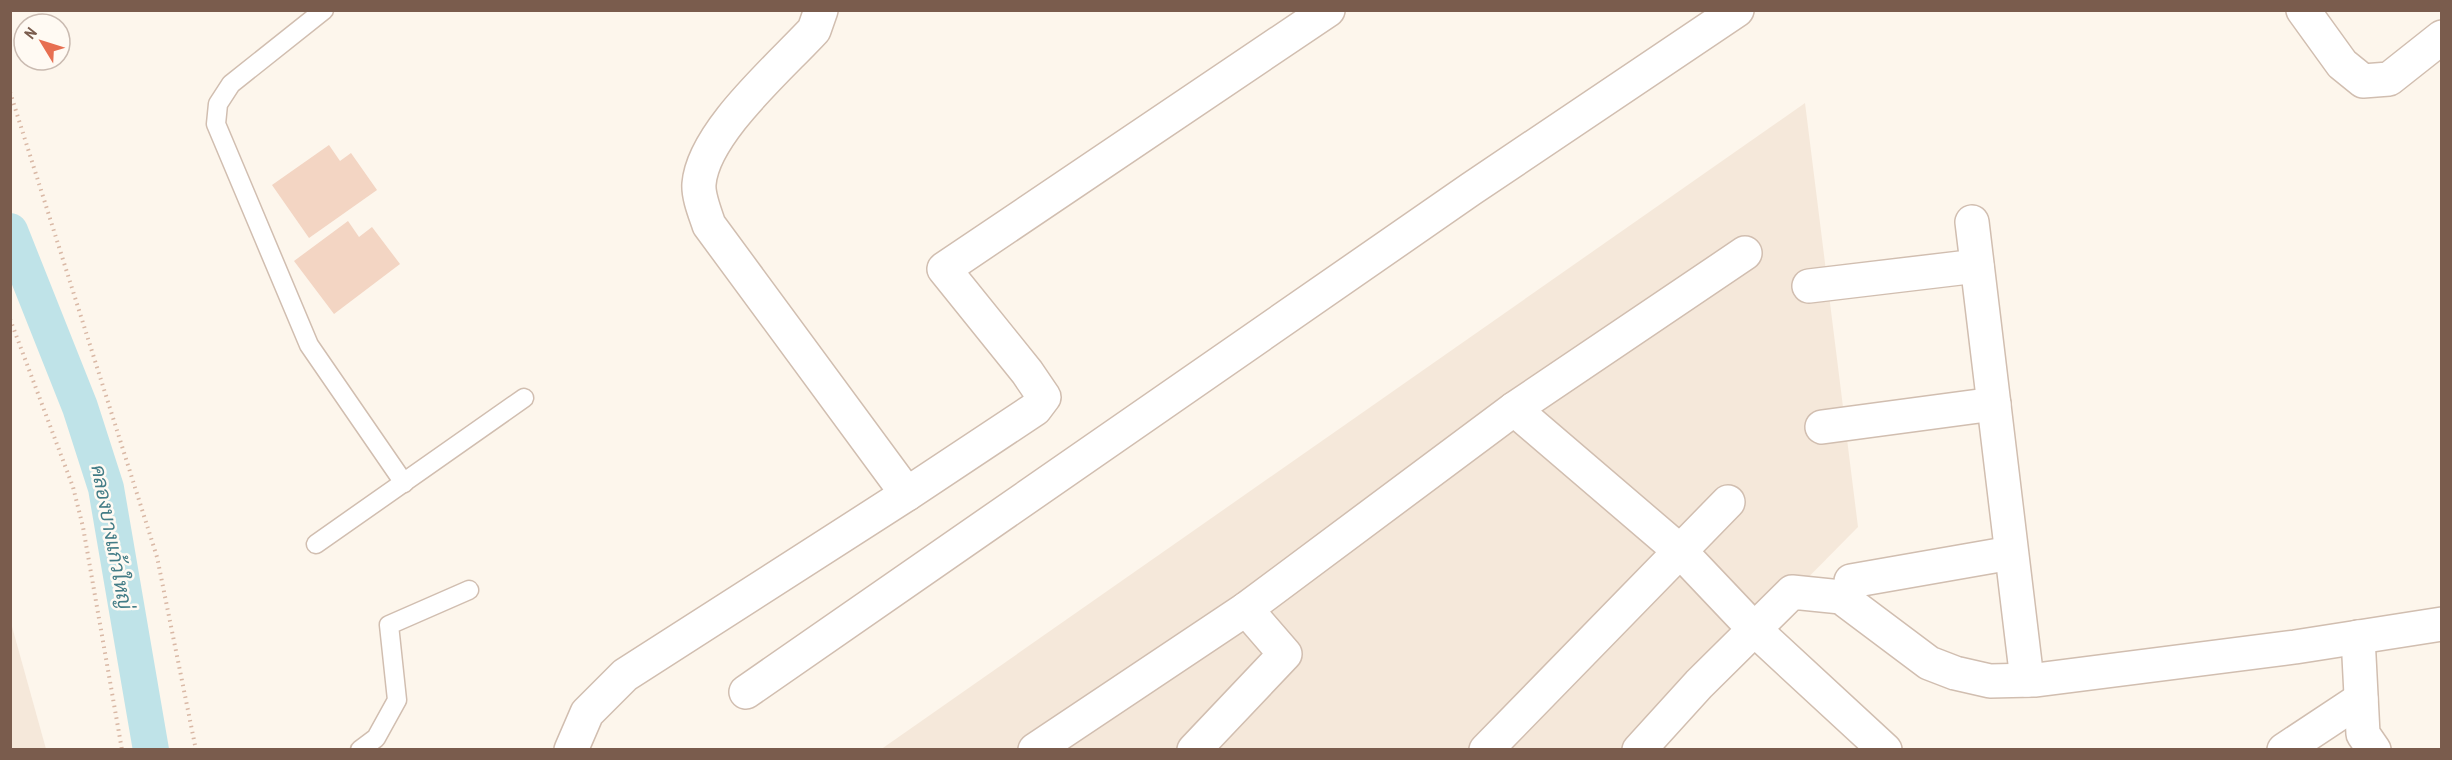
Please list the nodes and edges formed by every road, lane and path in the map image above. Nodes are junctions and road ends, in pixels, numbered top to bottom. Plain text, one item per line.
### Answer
1 (324, 10) edge
2 (821, 10) edge
3 (1328, 10) edge
4 (1737, 10) edge
5 (2303, 10) edge
6 (2442, 37) edge
7 (10, 92) edge
8 (1972, 222) dead end
9 (1745, 253) dead end
10 (1977, 266) junction
11 (1809, 286) dead end
12 (10, 319) edge
13 (524, 398) dead end
14 (1994, 404) junction
15 (1514, 409) junction
16 (1822, 427) dead end
17 (404, 483) junction
18 (907, 494) junction
19 (1728, 502) dead end
20 (316, 544) dead end
21 (1681, 552) junction
22 (2011, 553) junction
23 (1851, 581) dead end
24 (469, 590) dead end
25 (1246, 609) junction
26 (2442, 624) edge
27 (1754, 629) junction
28 (2358, 637) junction
29 (2027, 680) junction
30 (746, 692) dead end
31 (2361, 699) junction
32 (122, 750) edge
33 (196, 750) edge
34 (360, 750) edge
35 (571, 750) edge
36 (1035, 750) edge
37 (1194, 750) edge
38 (1486, 750) edge
39 (1639, 750) edge
40 (1886, 750) edge
41 (2284, 750) edge
42 (2374, 750) edge

1 - 17 lane
2 - 18 street
3 - 18 street
4 - 30 street
5 - 6 street
7 - 33 path
8 - 10 street
9 - 15 street
10 - 11 street
10 - 14 street
12 - 32 path
13 - 17 lane
14 - 16 street
14 - 22 street
15 - 21 street
15 - 25 street
17 - 20 lane
18 - 35 street
19 - 21 street
21 - 27 street
21 - 38 street
22 - 23 street
22 - 29 street
24 - 34 lane
25 - 36 street
25 - 37 street
26 - 28 street
27 - 29 street
27 - 39 street
27 - 40 street
28 - 29 street
28 - 31 street
31 - 41 street
31 - 42 street

